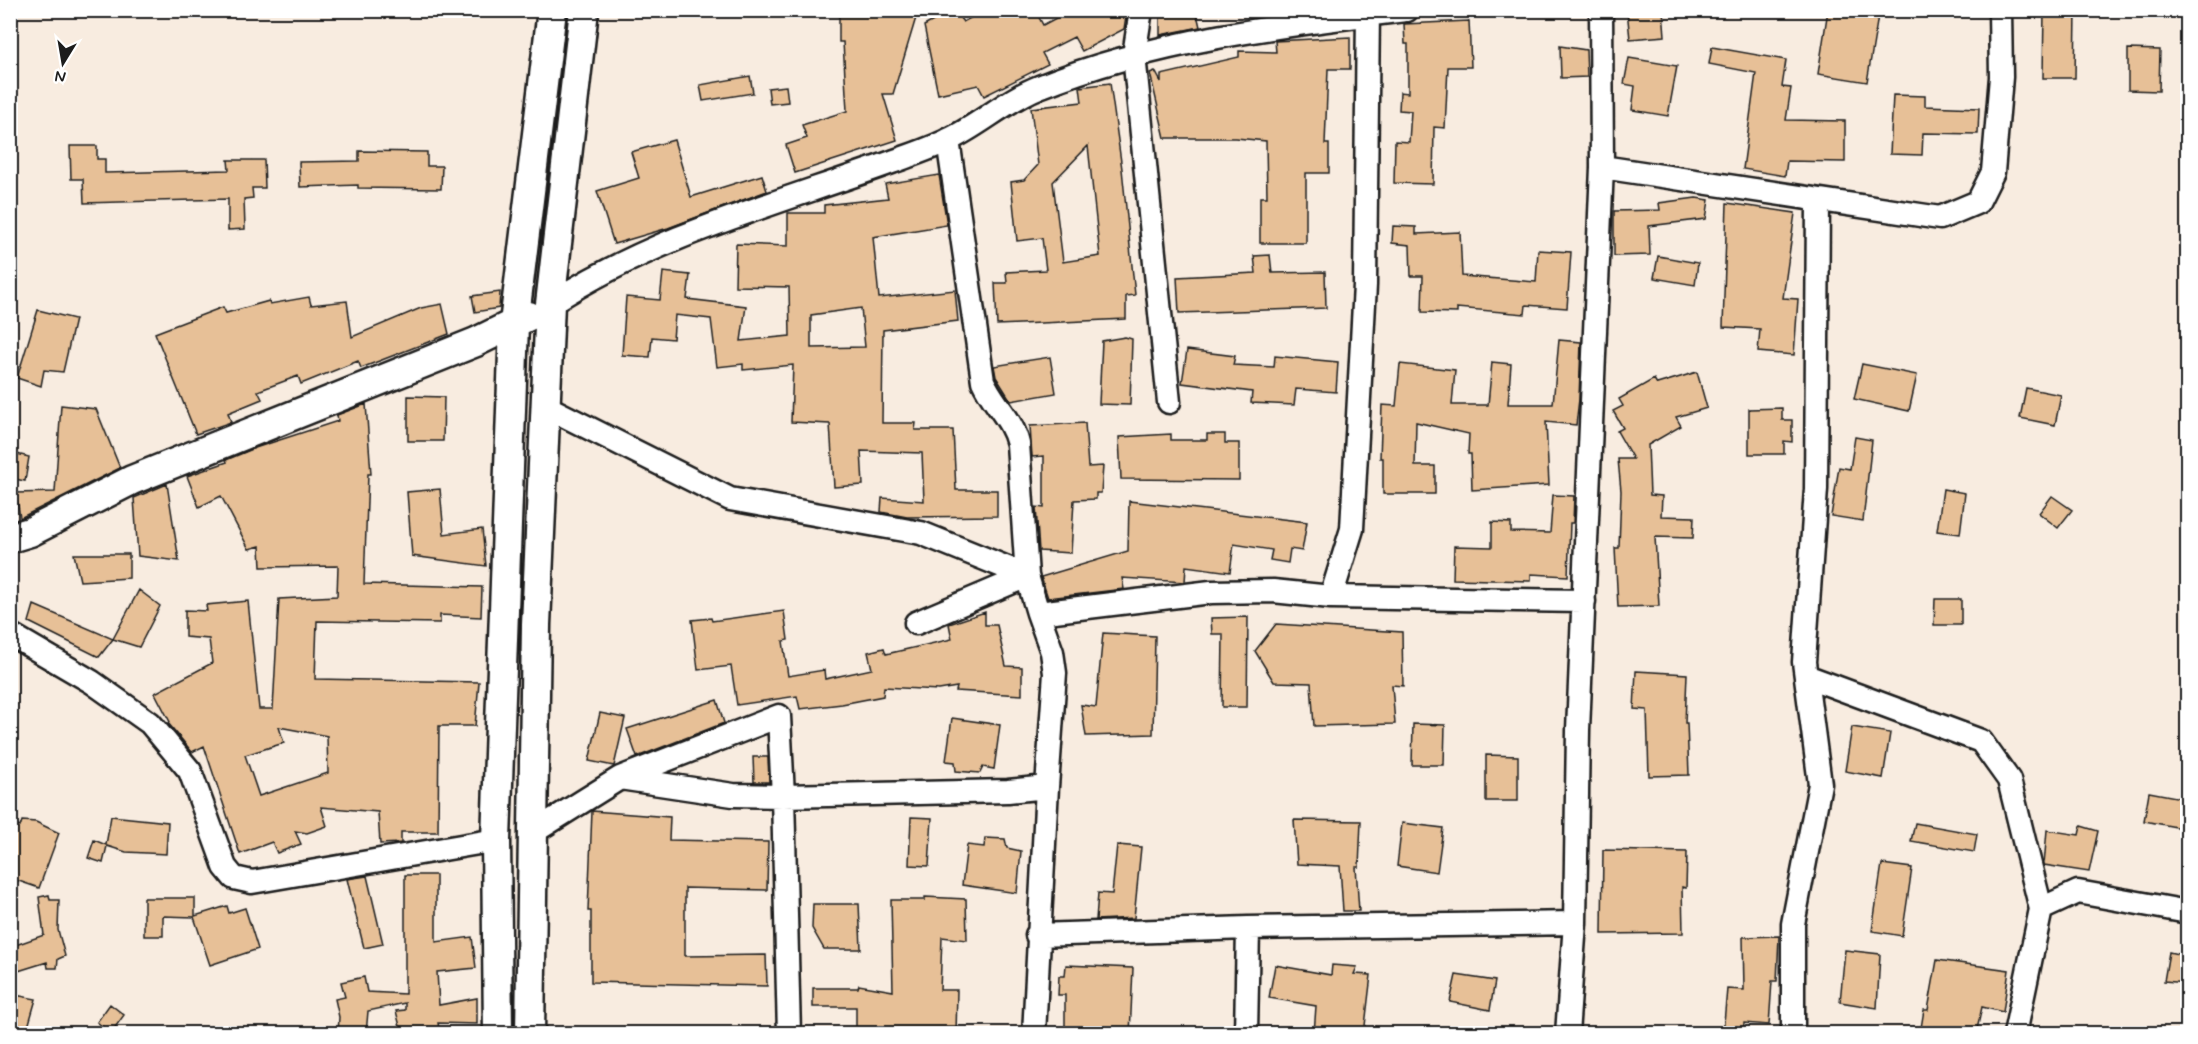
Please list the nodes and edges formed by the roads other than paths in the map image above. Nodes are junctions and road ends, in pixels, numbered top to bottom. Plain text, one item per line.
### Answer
1 (552, 10) edge
2 (585, 10) edge
3 (1141, 10) edge
4 (1407, 10) edge
5 (1601, 10) edge
6 (2000, 10) edge
7 (1368, 13) edge
8 (1134, 55) junction
9 (948, 140) junction
10 (1602, 167) junction
11 (1818, 201) junction
12 (550, 304) junction
13 (514, 324) junction
14 (1169, 402) dead end
15 (545, 406) junction
16 (10, 538) edge
17 (1027, 576) junction
18 (1331, 597) junction
19 (1584, 600) junction
20 (1038, 613) junction
21 (916, 623) dead end
22 (10, 634) edge
23 (1806, 676) junction
24 (620, 778) junction
25 (1047, 787) junction
26 (783, 796) junction
27 (532, 833) junction
28 (496, 840) junction
29 (2041, 909) junction
30 (2187, 912) edge
31 (1575, 923) junction
32 (1248, 928) junction
33 (1037, 935) junction
34 (498, 1034) edge
35 (530, 1034) edge
36 (789, 1034) edge
37 (1034, 1034) edge
38 (1246, 1034) edge
39 (1566, 1034) edge
40 (1793, 1034) edge
41 (2015, 1034) edge

1 - 13 street
2 - 12 street
3 - 8 street
4 - 7 street
5 - 10 street
6 - 11 street
7 - 8 street
7 - 18 street
8 - 9 street
8 - 14 street
9 - 12 street
9 - 17 street
10 - 11 street
10 - 19 street
11 - 23 street
12 - 13 street
12 - 15 street
13 - 16 street
13 - 28 street
15 - 17 street
15 - 27 street
17 - 20 street
17 - 21 street
18 - 19 street
18 - 20 street
19 - 31 street
20 - 25 street
22 - 28 street
23 - 29 street
23 - 40 street
24 - 26 street
24 - 26 street
24 - 27 street
25 - 26 street
25 - 33 street
26 - 36 street
27 - 35 street
28 - 34 street
29 - 30 street
29 - 41 street
31 - 32 street
31 - 39 street
32 - 33 street
32 - 38 street
33 - 37 street

